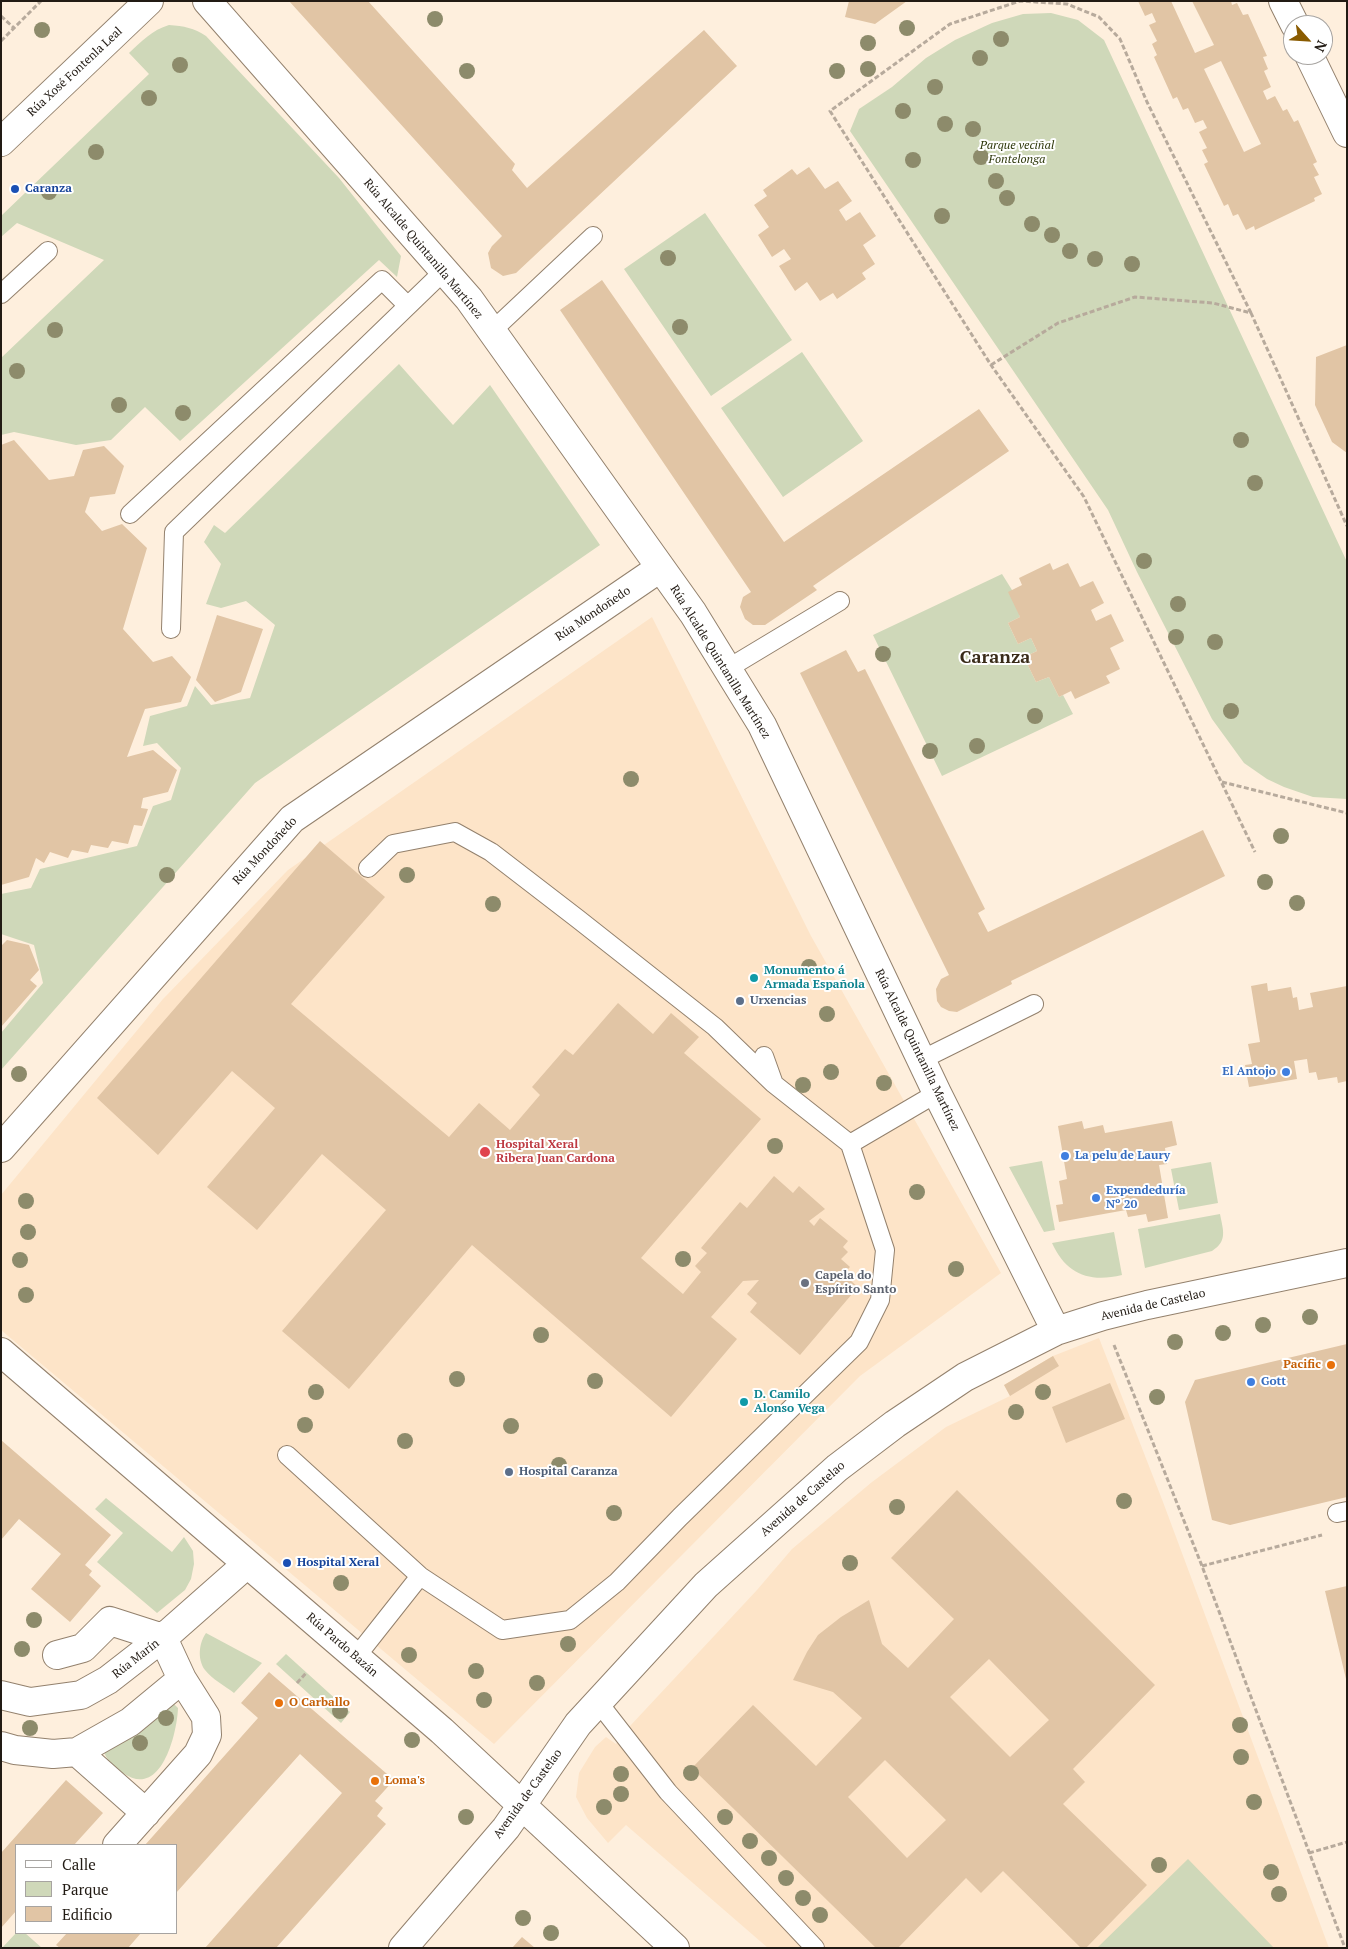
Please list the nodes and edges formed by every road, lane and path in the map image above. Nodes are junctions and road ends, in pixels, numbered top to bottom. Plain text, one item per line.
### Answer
1 (41, 1) edge
2 (149, 1) edge
3 (207, 1) edge
4 (1283, 1) edge
5 (1289, 15) edge
6 (1, 16) edge
7 (14, 28) junction
8 (1, 41) edge
9 (1314, 65) edge
10 (1347, 133) edge
11 (1, 142) edge
12 (593, 236) dead end
13 (48, 251) dead end
14 (444, 271) junction
15 (1, 294) edge
16 (408, 306) junction
17 (1251, 313) junction
18 (492, 331) junction
19 (991, 365) junction
20 (130, 514) dead end
21 (1347, 526) edge
22 (660, 568) junction
23 (840, 601) dead end
24 (171, 629) dead end
25 (727, 669) junction
26 (1221, 782) junction
27 (1347, 813) edge
28 (1255, 852) dead end
29 (368, 868) dead end
30 (1034, 1004) dead end
31 (764, 1056) dead end
32 (921, 1060) junction
33 (774, 1084) junction
34 (937, 1093) junction
35 (850, 1144) junction
36 (1, 1148) edge
37 (1347, 1263) edge
38 (1103, 1316) junction
39 (1056, 1331) junction
40 (1, 1352) edge
41 (287, 1454) dead end
42 (1329, 1533) dead end
43 (247, 1564) junction
44 (1202, 1566) junction
45 (420, 1576) junction
46 (163, 1638) junction
47 (57, 1655) dead end
48 (356, 1657) junction
49 (306, 1672) dead end
50 (182, 1679) junction
51 (297, 1683) dead end
52 (1, 1695) edge
53 (598, 1702) junction
54 (1, 1746) edge
55 (77, 1752) junction
56 (523, 1805) junction
57 (146, 1813) junction
58 (1347, 1842) edge
59 (119, 1844) edge
60 (1309, 1853) junction
61 (403, 1948) edge
62 (675, 1948) edge
63 (815, 1948) edge
64 (1345, 1948) edge

1 - 7 path
2 - 11 street, Rúa Xosé Fontenla Leal
3 - 14 street, Rúa Alcalde Quintanilla Martínez
4 - 5 street
6 - 7 path
7 - 8 path
9 - 10 street
12 - 18 lane
13 - 15 lane
14 - 16 lane
14 - 18 street, Rúa Alcalde Quintanilla Martínez
16 - 20 lane
16 - 24 lane
17 - 19 path
17 - 19 path
17 - 21 path
18 - 22 street, Rúa Alcalde Quintanilla Martínez
19 - 26 path
22 - 25 street, Rúa Alcalde Quintanilla Martínez
22 - 36 street, Rúa Mondoñedo
23 - 25 lane
25 - 32 street, Rúa Alcalde Quintanilla Martínez
26 - 27 path
26 - 28 path
29 - 33 lane
30 - 32 lane
31 - 33 lane
32 - 34 street, Rúa Alcalde Quintanilla Martínez
33 - 35 lane
34 - 35 lane
34 - 39 street, Rúa Alcalde Quintanilla Martínez
35 - 45 lane
37 - 38 street, Avenida de Castelao
38 - 39 street, Avenida de Castelao
38 - 44 path
39 - 53 street, Avenida de Castelao
40 - 43 street, Rúa Pardo Bazán
41 - 45 lane
42 - 44 path
43 - 46 street, Rúa Marín
43 - 48 street, Rúa Pardo Bazán
44 - 60 path
45 - 48 lane
46 - 47 street
46 - 50 street
46 - 52 street, Rúa Marín
48 - 56 street, Rúa Pardo Bazán
49 - 51 path
50 - 55 street
50 - 57 street
53 - 56 street, Avenida de Castelao
53 - 63 lane
54 - 55 street
55 - 57 street
56 - 61 street, Avenida de Castelao
56 - 62 street, Rúa Pardo Bazán
57 - 59 street
58 - 60 path
60 - 64 path

